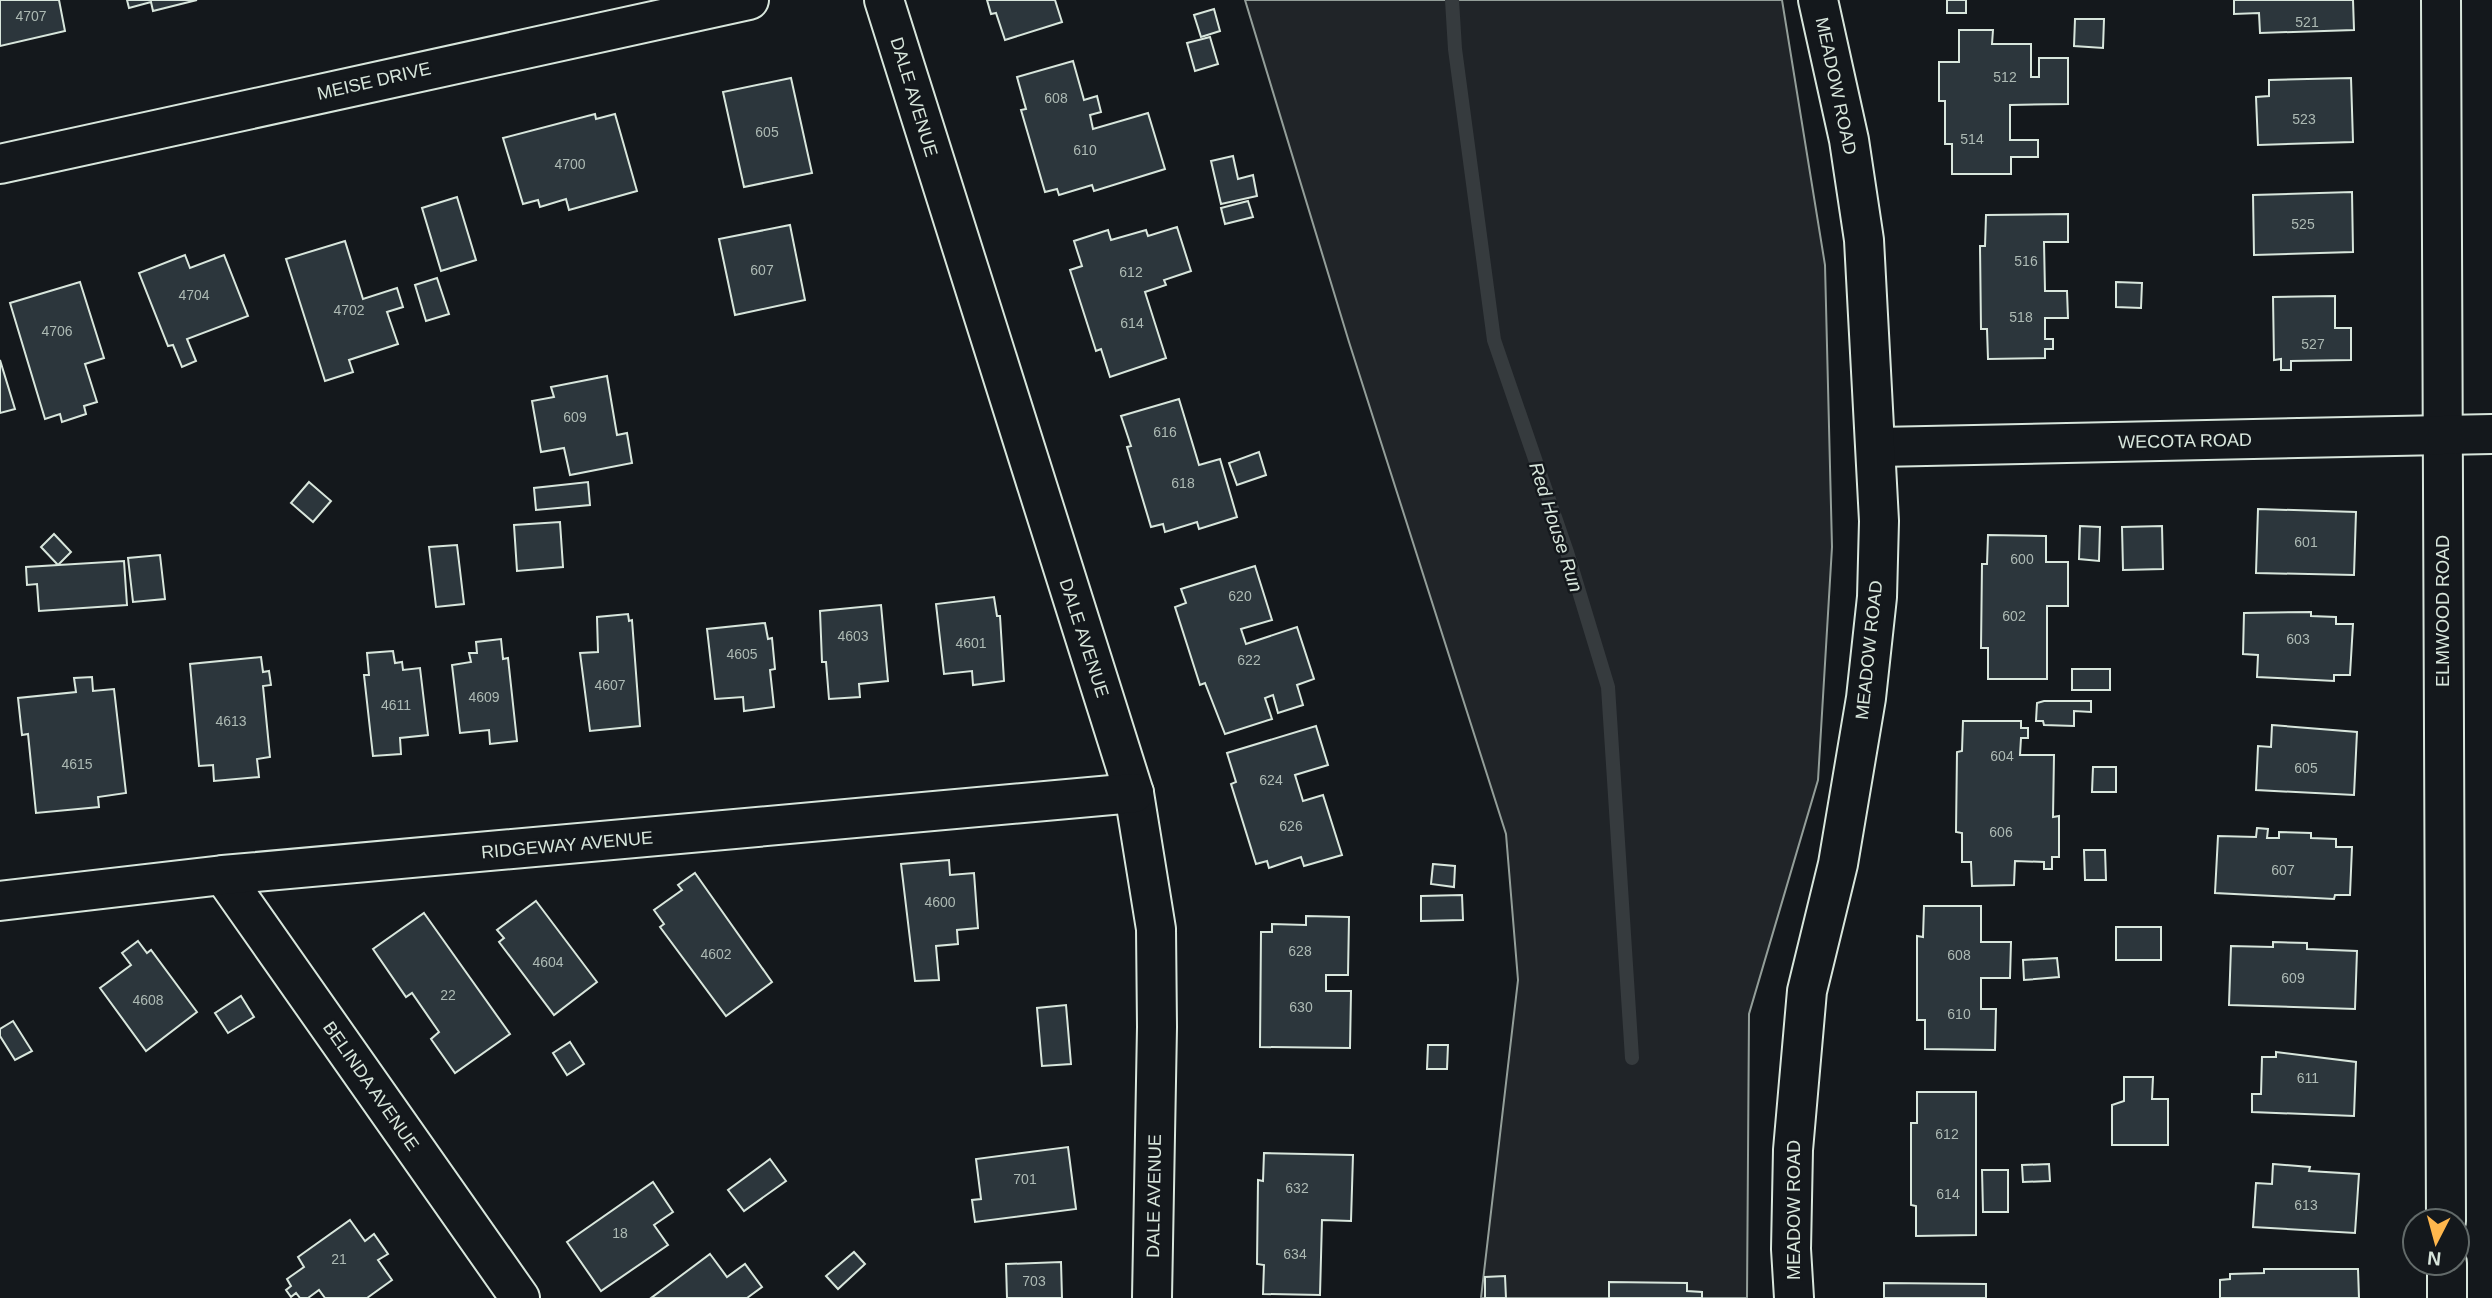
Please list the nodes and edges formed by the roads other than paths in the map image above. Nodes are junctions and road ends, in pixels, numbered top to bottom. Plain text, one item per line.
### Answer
1 (749, 0) edge
2 (884, 0) edge
3 (1818, 0) edge
4 (2441, 0) edge
5 (0, 164) edge
6 (2492, 434) edge
7 (2442, 436) junction
8 (1878, 447) junction
9 (1134, 793) junction
10 (223, 875) junction
11 (0, 901) edge
12 (2446, 1207) edge
13 (2447, 1277) edge
14 (520, 1298) edge
15 (1152, 1298) edge
16 (1794, 1298) edge
17 (2447, 1298) edge

1 - 5 street, MEISE DRIVE
2 - 9 street, DALE AVENUE
3 - 8 street, MEADOW ROAD
4 - 7 street, ELMWOOD ROAD
6 - 7 street, WECOTA ROAD
7 - 8 street, WECOTA ROAD
7 - 12 street, ELMWOOD ROAD
8 - 16 street, MEADOW ROAD
9 - 10 street, RIDGEWAY AVENUE
9 - 15 street, DALE AVENUE
10 - 11 street, RIDGEWAY AVENUE
10 - 14 street, BELINDA AVENUE
13 - 17 street

